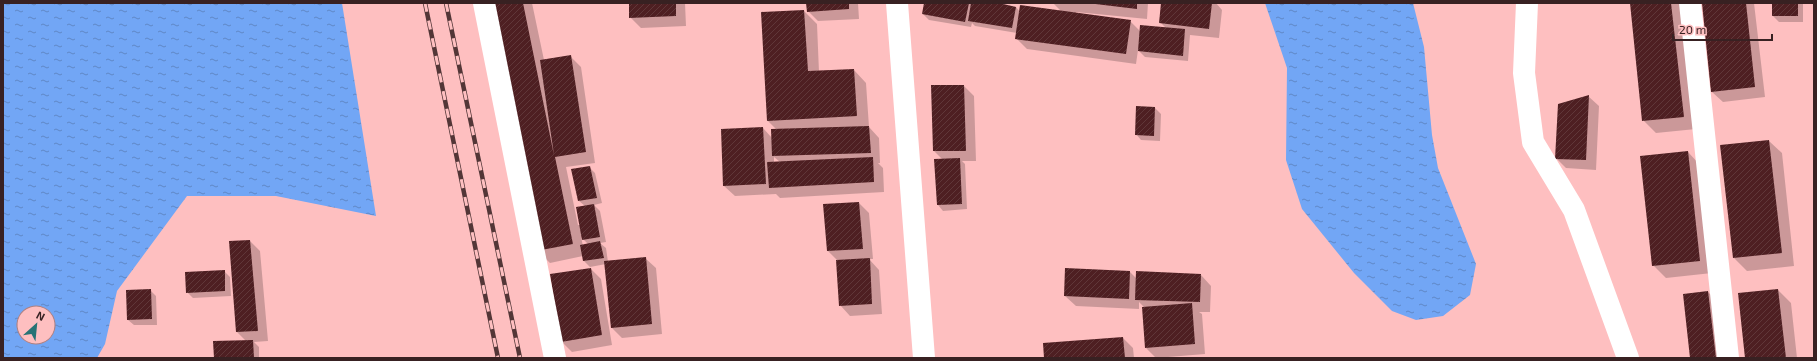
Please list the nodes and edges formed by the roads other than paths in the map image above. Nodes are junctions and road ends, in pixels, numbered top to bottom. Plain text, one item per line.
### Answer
1 (484, 3) edge
2 (897, 3) edge
3 (1527, 3) edge
4 (1690, 3) edge
5 (555, 358) edge
6 (924, 358) edge
7 (1628, 358) edge
8 (1728, 358) edge

1 - 5 street
2 - 6 street
3 - 7 street
4 - 8 street

